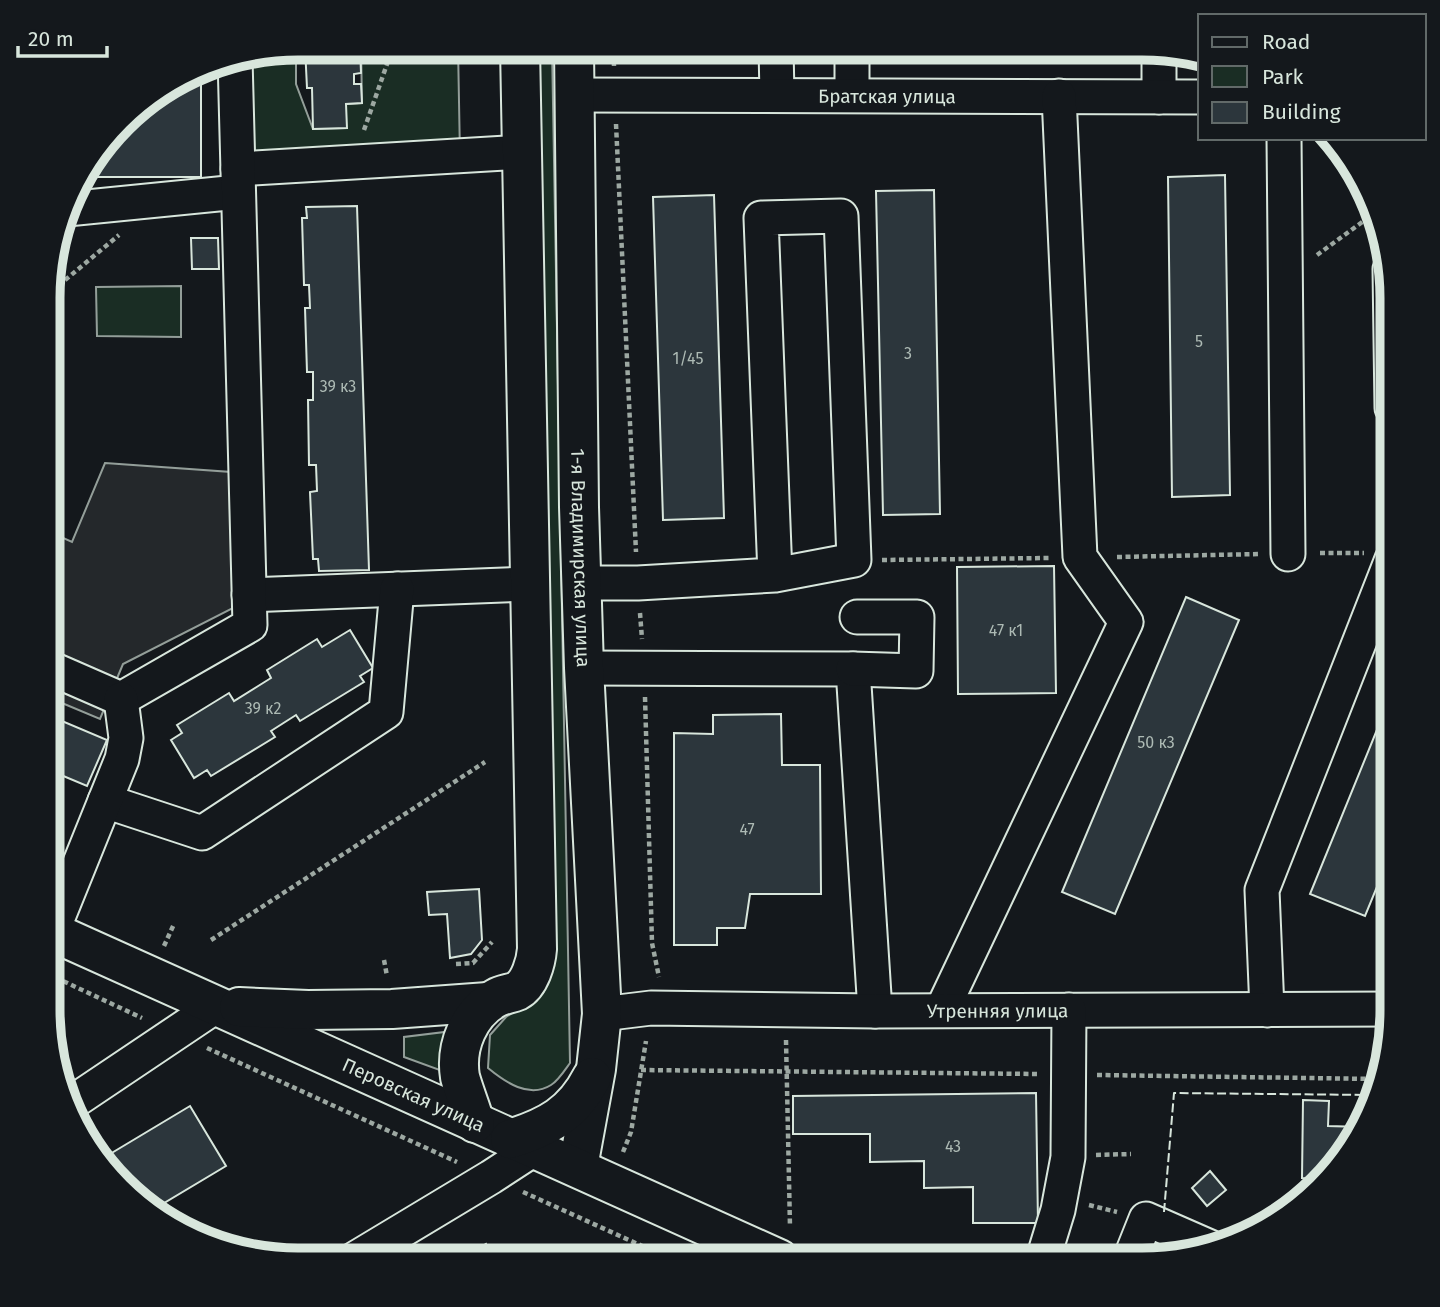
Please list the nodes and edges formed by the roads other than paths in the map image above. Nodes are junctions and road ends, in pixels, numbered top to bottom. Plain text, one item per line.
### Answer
1 (520, 60) edge
2 (574, 60) edge
3 (776, 60) edge
4 (852, 60) edge
5 (1159, 60) edge
6 (235, 68) edge
7 (777, 94) junction
8 (574, 95) junction
9 (852, 95) junction
10 (1059, 96) junction
11 (1159, 97) junction
12 (1198, 97) edge
13 (1284, 140) edge
14 (522, 152) junction
15 (238, 181) junction
16 (77, 207) edge
17 (1288, 554) road end
18 (1379, 556) edge
19 (775, 575) junction
20 (583, 583) junction
21 (530, 584) junction
22 (397, 589) junction
23 (249, 595) junction
24 (857, 617) dead end
25 (584, 668) junction
26 (853, 669) junction
27 (60, 672) edge
28 (121, 699) junction
29 (105, 801) junction
30 (60, 907) edge
31 (60, 936) edge
32 (488, 1002) junction
33 (216, 1006) junction
34 (1380, 1009) edge
35 (942, 1010) junction
36 (1069, 1010) junction
37 (1267, 1010) junction
38 (875, 1011) junction
39 (602, 1014) junction
40 (596, 1069) junction
41 (77, 1099) edge
42 (475, 1123) junction
43 (522, 1144) junction
44 (594, 1174) junction
45 (1196, 1241) edge
46 (783, 1247) edge
47 (1046, 1247) edge
48 (1135, 1247) edge
49 (373, 1248) edge

1 - 14 main road
2 - 8 main road, 1-я Владимирская улица
3 - 7 street
4 - 9 street
5 - 11 street
6 - 15 street
7 - 8 street, Братская улица
7 - 9 street, Братская улица
8 - 20 main road, 1-я Владимирская улица
9 - 10 street, Братская улица
10 - 11 street, Братская улица
10 - 35 street
11 - 12 street, Братская улица
13 - 17 street
14 - 15 street
14 - 21 main road
15 - 16 street
15 - 23 street
18 - 37 street
19 - 19 street
19 - 20 street
20 - 25 main road, 1-я Владимирская улица
21 - 22 street
21 - 32 main road
22 - 23 street
22 - 29 street
23 - 28 street
24 - 26 street
25 - 26 street
25 - 39 main road, 1-я Владимирская улица
26 - 38 street
27 - 28 street
28 - 29 street
29 - 30 street
31 - 33 main road, Перовская улица
32 - 33 main road
32 - 42 main road
33 - 41 street
33 - 42 main road, Перовская улица
34 - 37 street, Утренняя улица
35 - 36 street, Утренняя улица
35 - 38 street, Утренняя улица
36 - 37 street, Утренняя улица
36 - 47 street
38 - 39 street, Утренняя улица
39 - 40 main road, 1-я Владимирская улица
40 - 43 main road, 1-я Владимирская улица
40 - 44 main road, 1-я Владимирская улица
42 - 43 main road, Перовская улица
43 - 44 main road, Перовская улица
43 - 49 street
44 - 46 main road, Перовская улица
45 - 48 street

